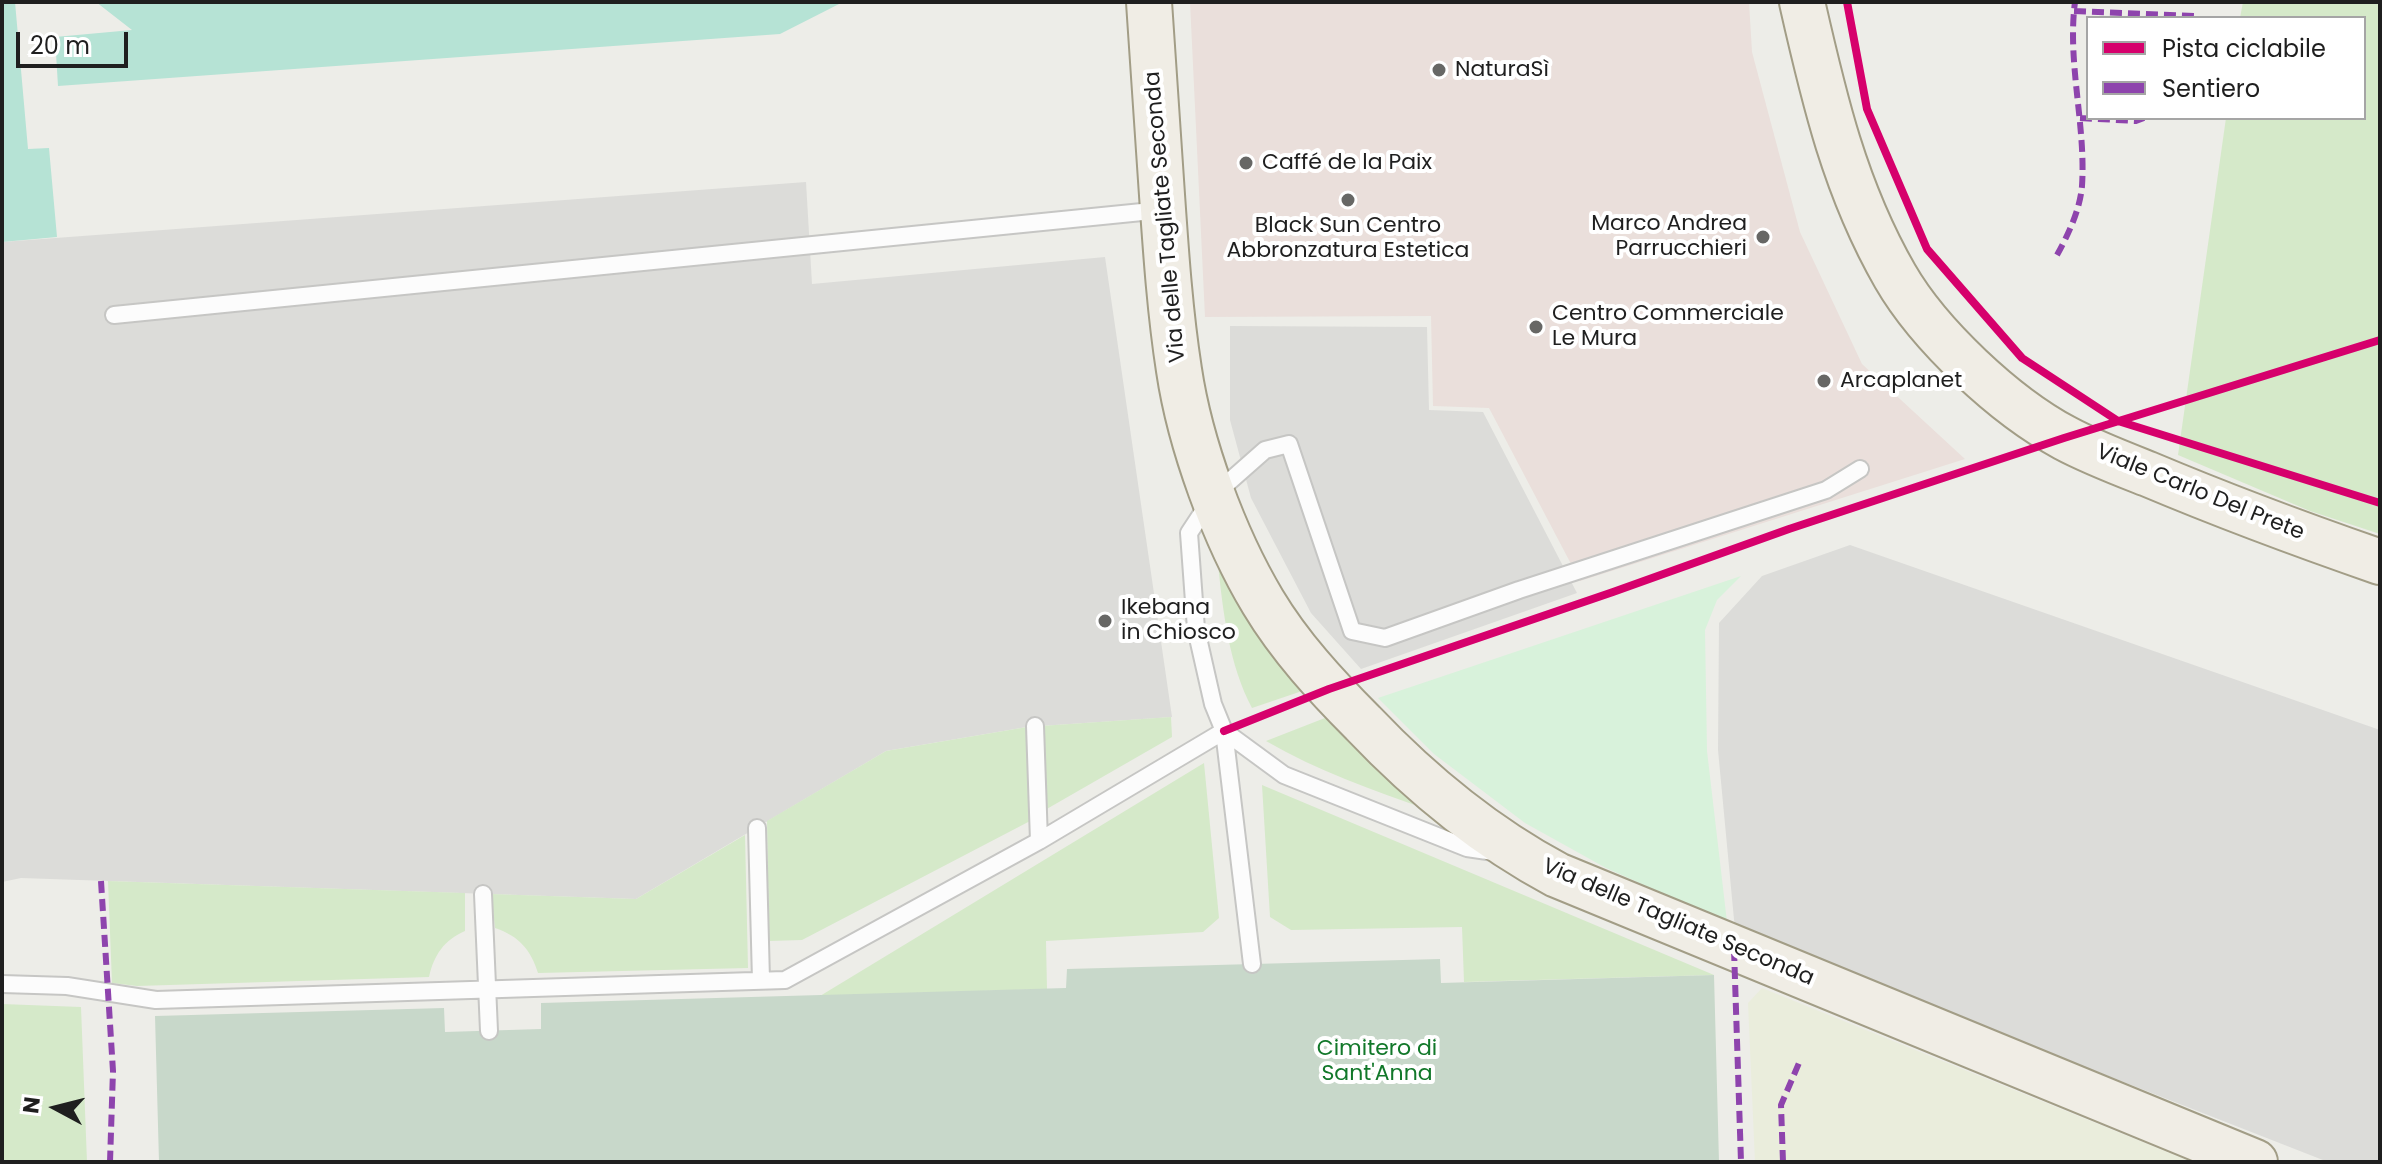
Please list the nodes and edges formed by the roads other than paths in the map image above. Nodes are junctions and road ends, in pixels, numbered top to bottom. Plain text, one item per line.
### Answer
1 (1149, 2) edge
2 (1802, 2) edge
3 (1163, 210) junction
4 (114, 315) dead end
5 (1860, 469) dead end
6 (1214, 495) junction
7 (2380, 562) edge
8 (1035, 726) dead end
9 (1224, 731) junction
10 (757, 828) dead end
11 (1039, 841) junction
12 (1520, 855) junction
13 (483, 894) dead end
14 (1252, 964) dead end
15 (761, 980) junction
16 (2, 984) edge
17 (488, 989) junction
18 (489, 1031) dead end
19 (2255, 1162) edge

1 - 3 main road, Via delle Tagliate Seconda
2 - 7 main road, Viale Carlo Del Prete
3 - 4 lane
3 - 6 main road, Via delle Tagliate Seconda
5 - 6 lane
6 - 9 lane
6 - 12 main road, Via delle Tagliate Seconda
8 - 11 lane
9 - 11 lane
9 - 12 lane
9 - 14 lane
10 - 15 lane
11 - 15 lane
12 - 19 main road, Via delle Tagliate Seconda
13 - 17 lane
15 - 17 lane
16 - 17 lane
17 - 18 lane

